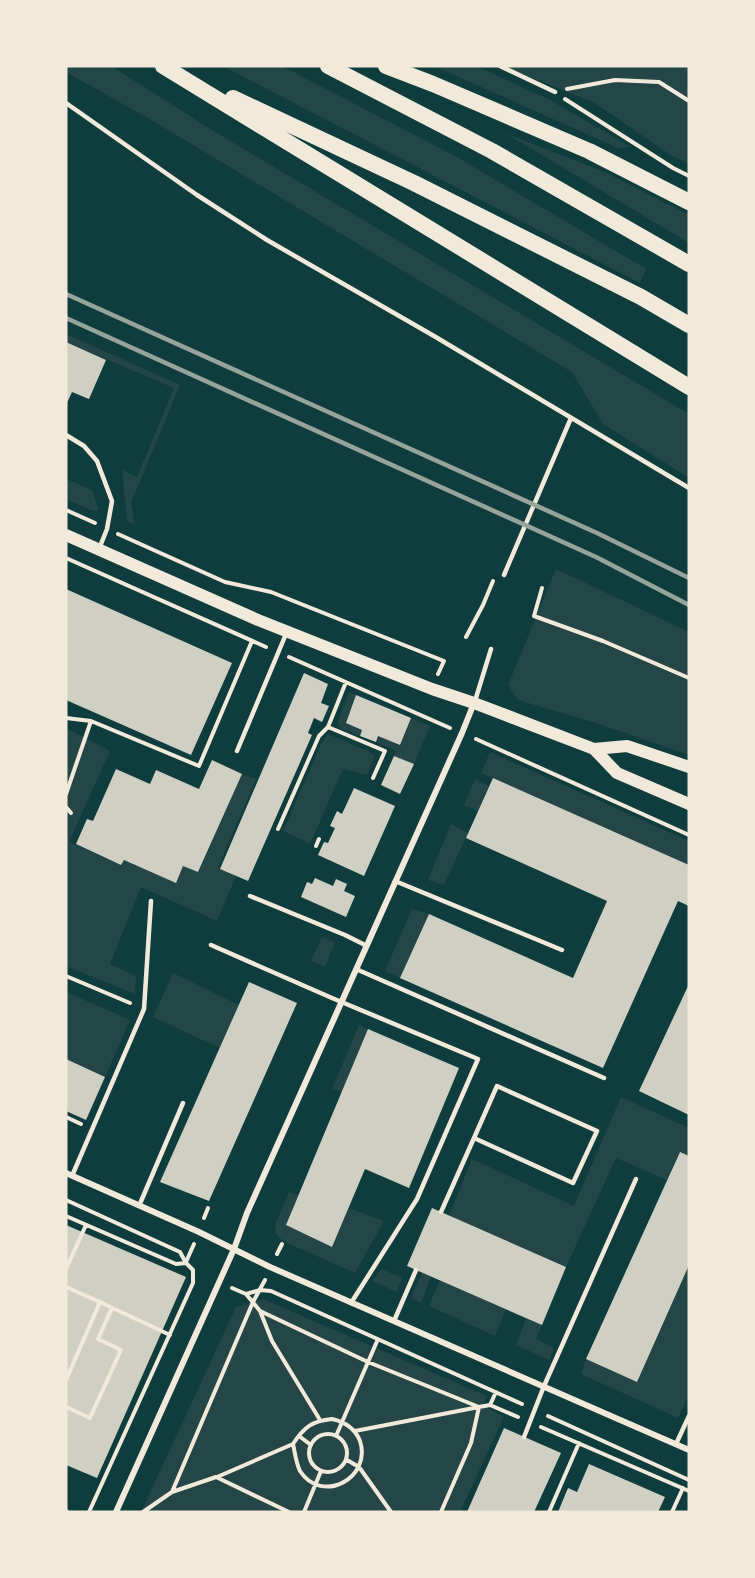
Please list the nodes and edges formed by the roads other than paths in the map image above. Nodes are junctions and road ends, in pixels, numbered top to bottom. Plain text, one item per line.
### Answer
1 (164, 66) edge
2 (328, 66) edge
3 (386, 66) edge
4 (500, 66) edge
5 (555, 92) road end
6 (66, 104) edge
7 (689, 202) edge
8 (689, 264) edge
9 (689, 325) edge
10 (689, 387) edge
11 (571, 418) junction
12 (66, 435) edge
13 (689, 488) edge
14 (66, 535) edge
15 (99, 549) junction
16 (504, 575) dead end
17 (287, 631) junction
18 (491, 649) dead end
19 (474, 703) junction
20 (594, 749) junction
21 (237, 751) dead end
22 (689, 767) edge
23 (689, 804) edge
24 (395, 881) junction
25 (250, 896) dead end
26 (151, 901) dead end
27 (211, 945) dead end
28 (367, 946) junction
29 (562, 950) dead end
30 (356, 969) junction
31 (341, 1002) junction
32 (604, 1078) dead end
33 (183, 1103) dead end
34 (474, 1138) junction
35 (69, 1174) edge
36 (636, 1179) dead end
37 (139, 1206) junction
38 (441, 1212) dead end
39 (234, 1249) junction
40 (416, 1270) dead end
41 (351, 1303) junction
42 (394, 1321) junction
43 (544, 1386) junction
44 (689, 1416) edge
45 (524, 1437) dead end
46 (676, 1444) junction
47 (689, 1450) edge
48 (116, 1512) edge

1 - 9 highway
1 - 10 highway
2 - 8 highway
3 - 7 highway
4 - 5 lane
6 - 11 lane
11 - 13 lane
11 - 16 lane
12 - 15 lane
14 - 15 main road
15 - 17 main road
17 - 19 main road
17 - 21 lane
18 - 19 lane
19 - 20 main road
19 - 24 street
20 - 22 main road
20 - 23 main road
24 - 28 street
24 - 29 lane
25 - 28 lane
26 - 35 lane
27 - 31 lane
28 - 30 street
30 - 31 street
30 - 32 lane
31 - 39 street
31 - 41 lane
33 - 37 lane
34 - 34 lane
34 - 38 lane
35 - 37 street
36 - 43 lane
37 - 39 street
39 - 41 street
39 - 48 street
40 - 42 lane
41 - 42 street
42 - 43 street
43 - 45 lane
43 - 46 street
44 - 46 lane
46 - 47 street

